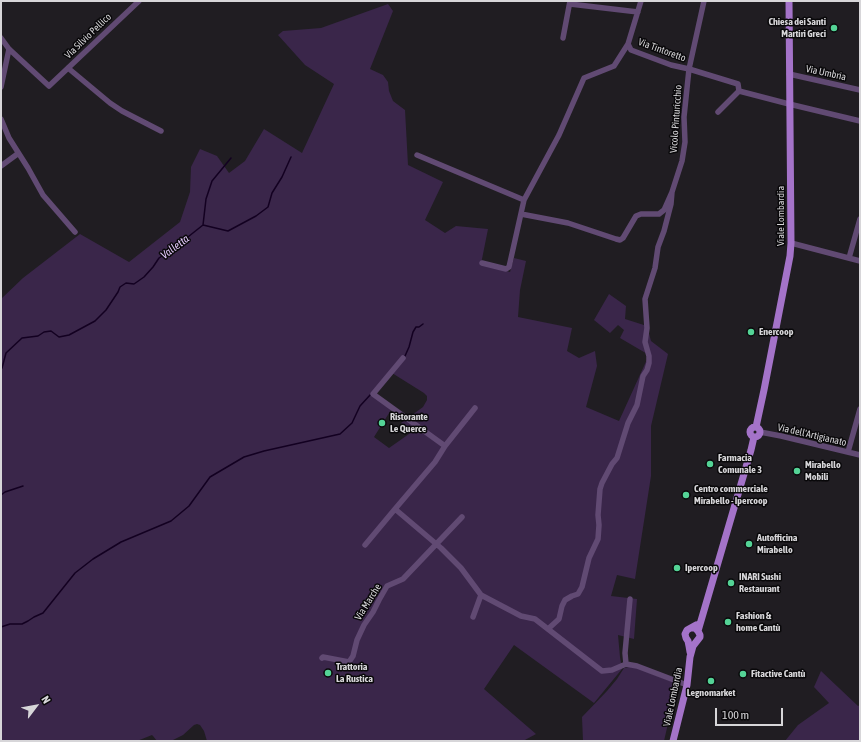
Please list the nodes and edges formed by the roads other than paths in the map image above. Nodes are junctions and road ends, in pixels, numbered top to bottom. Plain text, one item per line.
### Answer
1 (139, 1) edge
2 (641, 1) edge
3 (704, 1) edge
4 (789, 1) edge
5 (570, 2) edge
6 (638, 12) junction
7 (1, 38) edge
8 (563, 38) dead end
9 (628, 44) junction
10 (9, 49) junction
11 (68, 68) junction
12 (689, 69) junction
13 (789, 74) junction
14 (1, 87) edge
15 (860, 90) edge
16 (740, 91) junction
17 (790, 104) junction
18 (718, 112) dead end
19 (1, 119) edge
20 (860, 121) edge
21 (161, 130) dead end
22 (18, 153) junction
23 (417, 155) dead end
24 (1, 166) edge
25 (672, 192) junction
26 (524, 200) junction
27 (521, 214) junction
28 (860, 219) edge
29 (76, 232) dead end
30 (792, 243) junction
31 (849, 258) junction
32 (860, 261) edge
33 (482, 263) dead end
34 (403, 358) dead end
35 (475, 408) dead end
36 (860, 409) edge
37 (758, 429) junction
38 (446, 446) junction
39 (848, 452) junction
40 (860, 455) edge
41 (395, 509) junction
42 (462, 517) dead end
43 (436, 544) junction
44 (365, 545) dead end
45 (481, 595) junction
46 (630, 599) dead end
47 (473, 617) dead end
48 (548, 629) junction
49 (695, 629) junction
50 (692, 642) junction
51 (322, 658) dead end
52 (626, 664) junction
53 (687, 685) junction
54 (673, 741) edge

1 - 11 street, Via Silvio Pellico
2 - 6 street, Via Tintoretto
3 - 12 street, Vicolo Pinturicchio
4 - 13 main road, Viale Lombardia
5 - 6 street
5 - 8 street
6 - 9 street, Via Tintoretto
7 - 10 street
9 - 12 street, Via Tintoretto
9 - 26 street
10 - 11 street, Via Silvio Pellico
10 - 14 street
11 - 21 street, Via Silvio Pellico
12 - 16 street, Via Tintoretto
12 - 25 street, Vicolo Pinturicchio
13 - 15 street, Via Umbria
13 - 17 main road, Viale Lombardia
16 - 17 street
16 - 18 street
17 - 20 street
17 - 30 main road, Viale Lombardia
19 - 22 street
22 - 24 street
22 - 29 street
23 - 26 street
25 - 27 street
25 - 48 street
26 - 27 street
27 - 33 street
28 - 31 street
30 - 31 street
30 - 37 main road, Viale Lombardia
31 - 32 street
34 - 38 street
35 - 38 street
36 - 39 street
37 - 39 street, Via dell'Artigianato
37 - 49 main road, Viale Lombardia
38 - 41 street
39 - 40 street, Via dell'Artigianato
41 - 43 street
41 - 44 street
42 - 43 street, Via Marche
43 - 45 street
43 - 51 street, Via Marche
45 - 47 street
45 - 48 street
46 - 52 street
48 - 52 street
49 - 50 main road
49 - 50 main road
50 - 53 main road, Viale Lombardia
52 - 53 street
53 - 54 main road, Viale Lombardia

